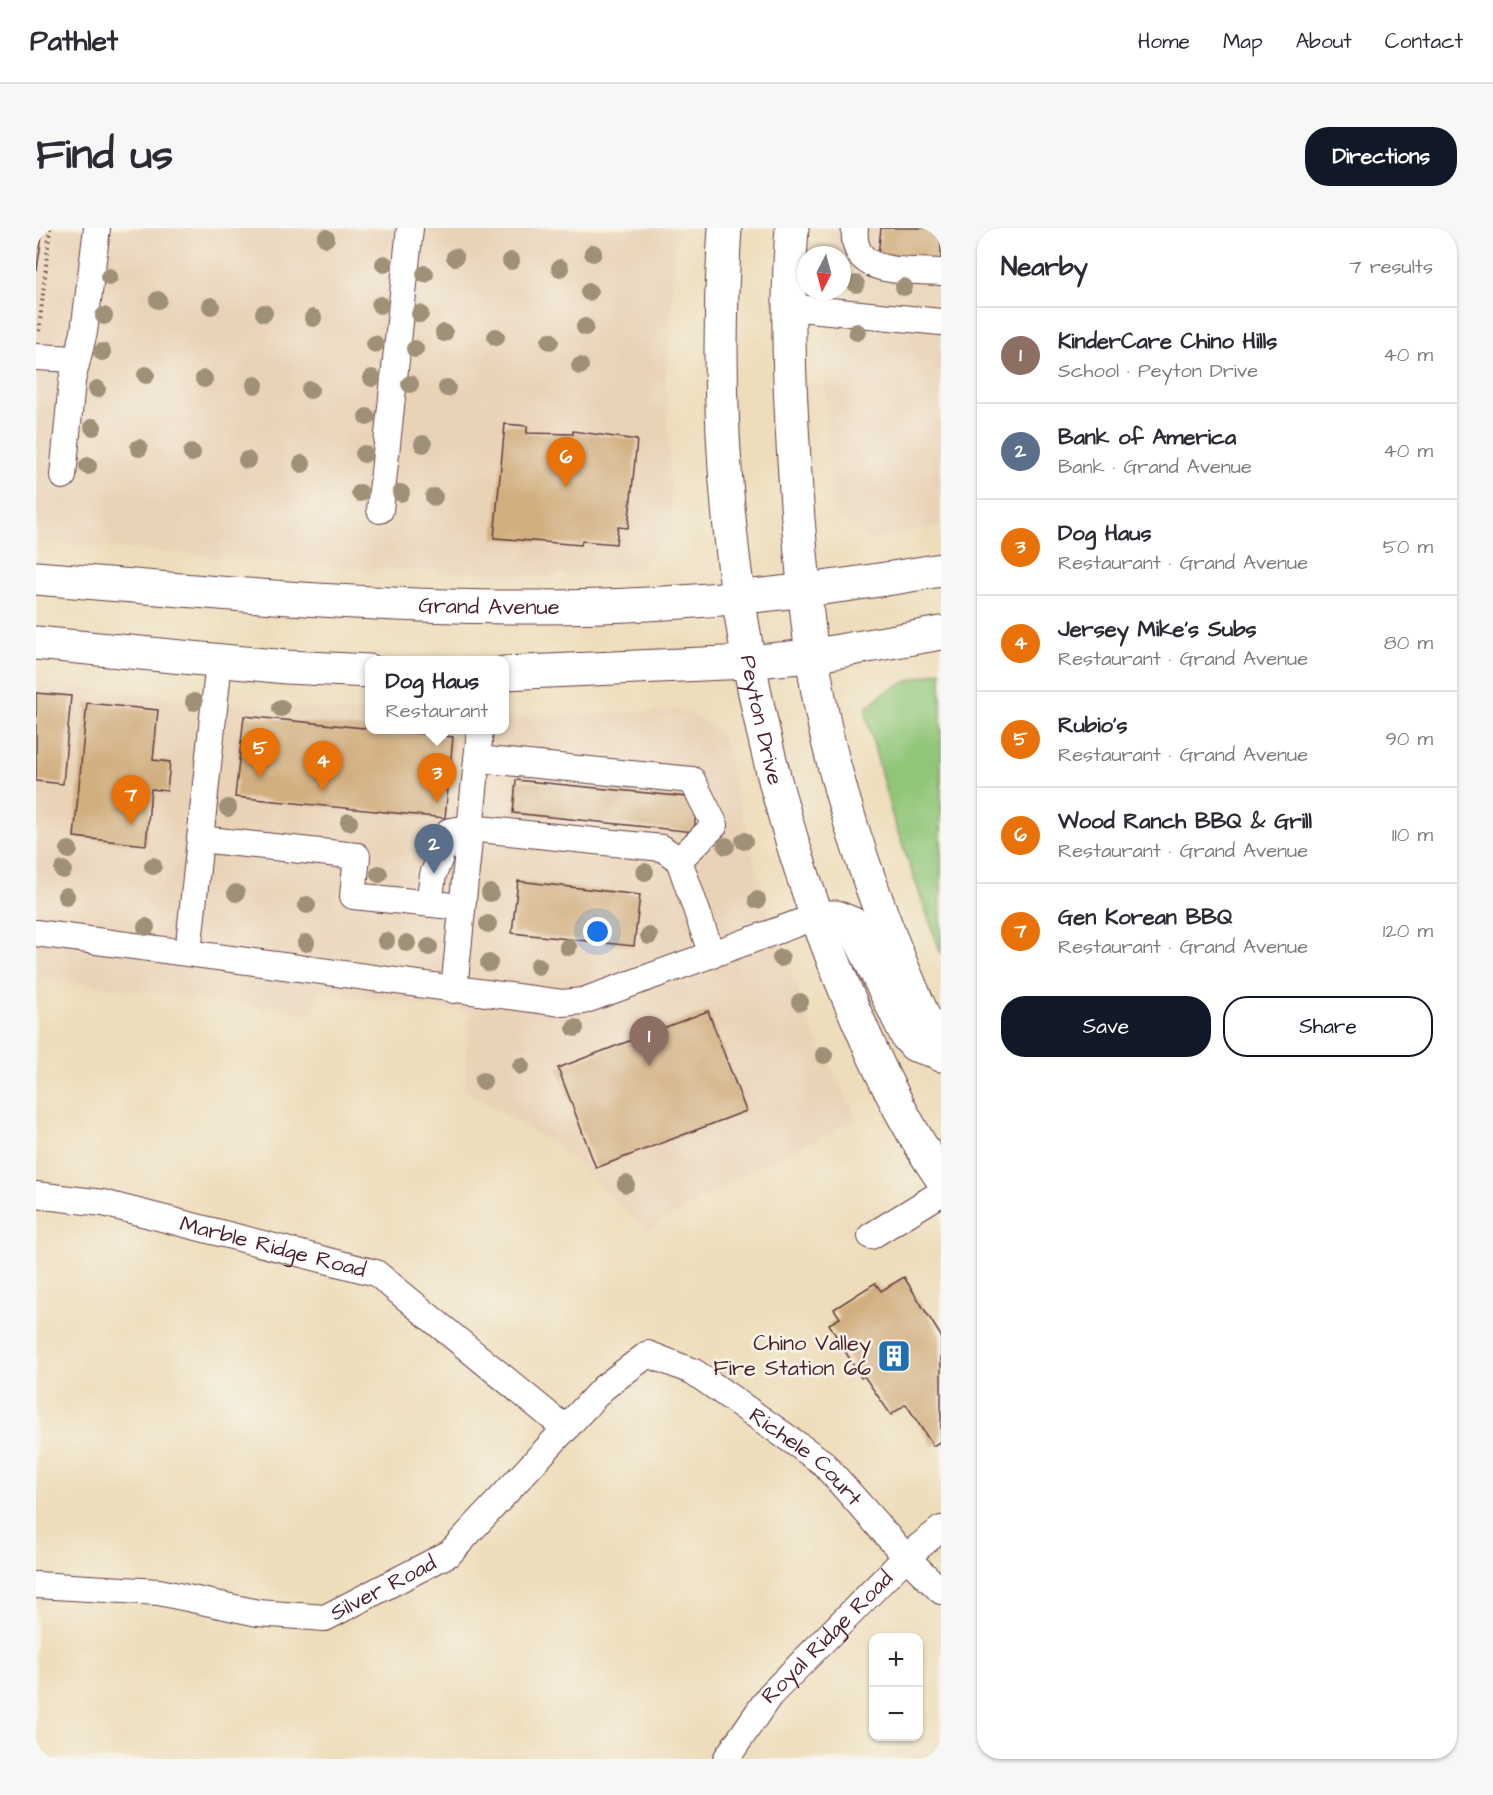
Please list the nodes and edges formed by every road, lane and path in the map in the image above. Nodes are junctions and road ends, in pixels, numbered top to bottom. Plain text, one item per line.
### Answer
1 (50, 228) edge
2 (97, 228) edge
3 (410, 228) edge
4 (725, 228) edge
5 (792, 228) edge
6 (855, 228) edge
7 (941, 272) edge
8 (789, 307) junction
9 (941, 322) edge
10 (36, 333) edge
11 (36, 357) edge
12 (76, 359) junction
13 (63, 476) dead end
14 (380, 510) dead end
15 (941, 570) edge
16 (36, 578) edge
17 (804, 590) junction
18 (739, 596) junction
19 (941, 633) edge
20 (36, 643) edge
21 (811, 656) junction
22 (219, 661) junction
23 (747, 662) junction
24 (365, 671) edge
25 (509, 673) edge
26 (480, 734) edge
27 (477, 759) junction
28 (470, 828) junction
29 (200, 839) junction
30 (679, 860) junction
31 (429, 903) junction
32 (462, 907) junction
33 (815, 917) junction
34 (36, 933) edge
35 (188, 954) junction
36 (712, 955) junction
37 (454, 990) junction
38 (939, 1050) edge
39 (941, 1177) edge
40 (941, 1193) edge
41 (36, 1195) edge
42 (871, 1236) dead end
43 (648, 1354) joint
44 (566, 1429) junction
45 (941, 1529) edge
46 (906, 1557) junction
47 (36, 1585) edge
48 (941, 1591) edge
49 (726, 1759) edge

1 - 10 path
2 - 12 street
3 - 14 street
4 - 18 main road, Peyton Drive
5 - 8 main road
6 - 7 street
8 - 9 street
8 - 17 main road
11 - 12 street
12 - 13 street
15 - 17 main road, Grand Avenue
16 - 18 main road, Grand Avenue
17 - 18 main road, Grand Avenue
17 - 21 main road
18 - 23 main road, Peyton Drive
19 - 21 main road
20 - 22 main road
21 - 23 main road
21 - 38 main road
22 - 24 main road
22 - 29 street
23 - 25 main road
23 - 33 main road, Peyton Drive
26 - 27 street
27 - 28 street
27 - 30 street
28 - 30 street
28 - 31 street
28 - 32 street
29 - 31 street
29 - 35 street
30 - 36 street
31 - 32 street
32 - 37 street
33 - 36 street
33 - 38 main road
33 - 39 main road, Peyton Drive
34 - 35 street
35 - 37 street
36 - 37 street
40 - 42 street
41 - 44 street, Marble Ridge Road
43 - 44 street, Silver Road
43 - 46 street, Richele Court
44 - 47 street, Silver Road
45 - 46 street, Royal Ridge Road
46 - 48 street, Richele Court
46 - 49 street, Royal Ridge Road

